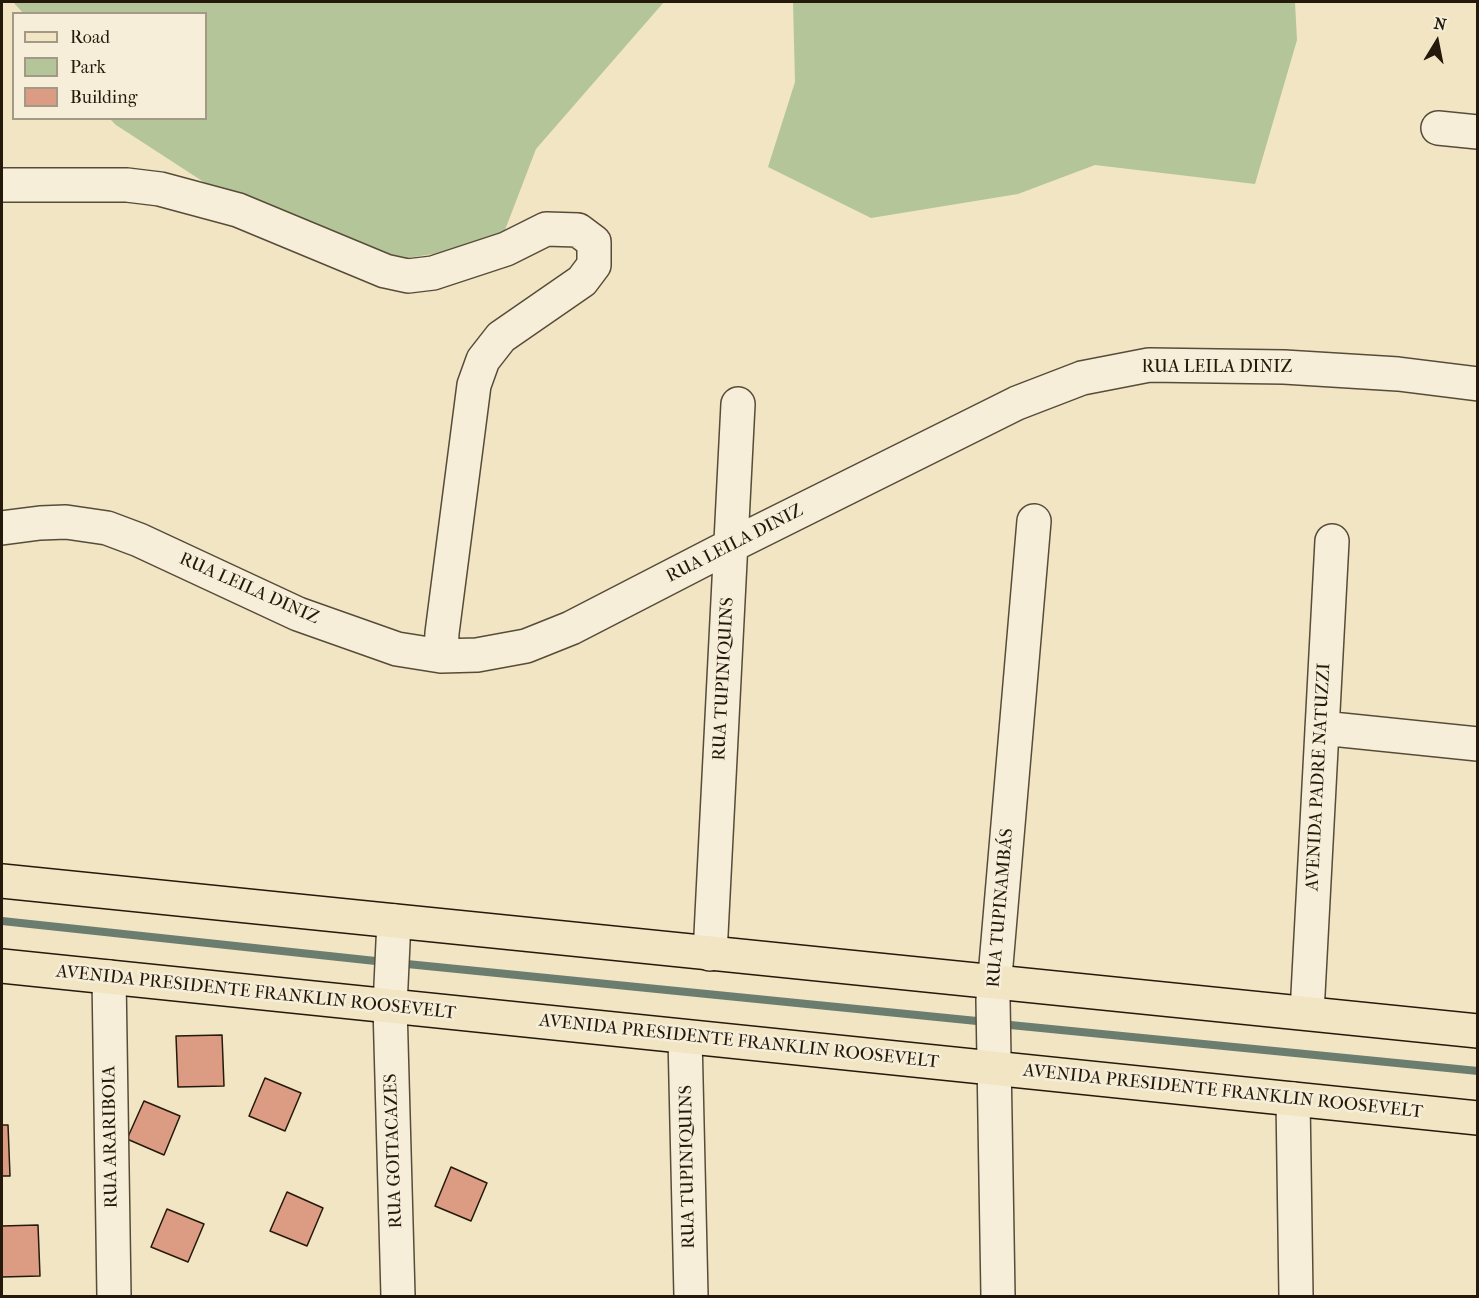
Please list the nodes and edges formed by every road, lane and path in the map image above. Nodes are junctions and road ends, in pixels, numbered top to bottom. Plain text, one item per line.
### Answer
1 (1438, 128) dead end
2 (1478, 132) edge
3 (2, 185) edge
4 (1478, 384) edge
5 (738, 404) dead end
6 (1034, 522) dead end
7 (2, 528) edge
8 (1332, 541) dead end
9 (730, 546) junction
10 (441, 656) junction
11 (1322, 728) junction
12 (1478, 744) edge
13 (2, 881) edge
14 (711, 954) junction
15 (392, 964) junction
16 (2, 966) edge
17 (109, 977) junction
18 (994, 991) junction
19 (1307, 1013) junction
20 (1478, 1031) edge
21 (685, 1037) junction
22 (994, 1068) junction
23 (1293, 1099) junction
24 (1478, 1118) edge
25 (114, 1296) edge
26 (398, 1296) edge
27 (691, 1296) edge
28 (998, 1296) edge
29 (1296, 1296) edge

1 - 2 street
3 - 10 street
4 - 9 street, RUA LEILA DINIZ
5 - 9 street, RUA TUPINIQUINS
6 - 18 street, RUA TUPINAMBÁS
7 - 10 street, RUA LEILA DINIZ
8 - 11 street, AVENIDA PADRE NATUZZI
9 - 10 street, RUA LEILA DINIZ
9 - 14 street, RUA TUPINIQUINS
11 - 12 street
11 - 19 street, AVENIDA PADRE NATUZZI
13 - 15 main road, AVENIDA PRESIDENTE FRANKLIN ROOSEVELT
14 - 15 main road, AVENIDA PRESIDENTE FRANKLIN ROOSEVELT
14 - 18 main road, AVENIDA PRESIDENTE FRANKLIN ROOSEVELT
15 - 17 main road, AVENIDA PRESIDENTE FRANKLIN ROOSEVELT
15 - 21 main road, AVENIDA PRESIDENTE FRANKLIN ROOSEVELT
15 - 26 street, RUA GOITACAZES
16 - 17 main road, AVENIDA PRESIDENTE FRANKLIN ROOSEVELT
17 - 25 street, RUA ARARIBOIA
18 - 19 main road, AVENIDA PRESIDENTE FRANKLIN ROOSEVELT
18 - 22 street, RUA TUPINAMBÁS
19 - 20 main road, AVENIDA PRESIDENTE FRANKLIN ROOSEVELT
21 - 22 main road, AVENIDA PRESIDENTE FRANKLIN ROOSEVELT
21 - 27 street, RUA TUPINIQUINS
22 - 23 main road, AVENIDA PRESIDENTE FRANKLIN ROOSEVELT
22 - 28 street, RUA TUPINAMBÁS
23 - 24 main road, AVENIDA PRESIDENTE FRANKLIN ROOSEVELT
23 - 29 street

